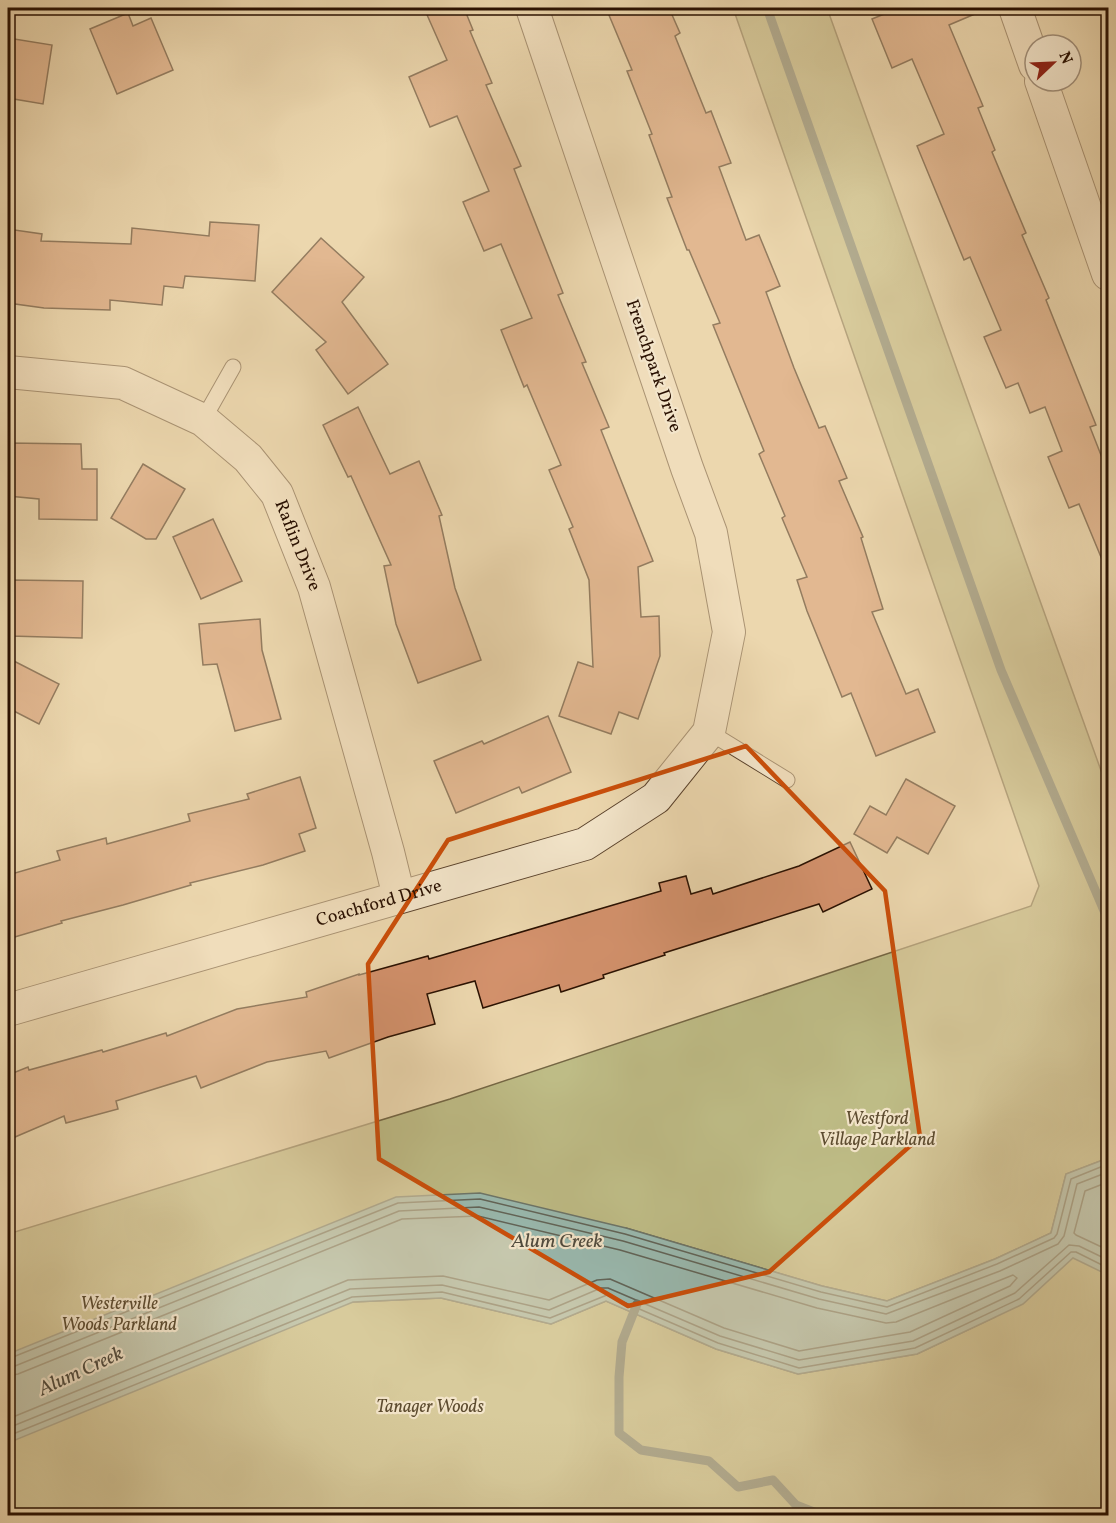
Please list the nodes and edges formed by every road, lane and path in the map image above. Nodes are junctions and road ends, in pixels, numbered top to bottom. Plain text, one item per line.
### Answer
1 (532, 8) edge
2 (1015, 8) edge
3 (1024, 33) edge
4 (1045, 93) edge
5 (1108, 274) edge
6 (233, 368) dead end
7 (8, 372) edge
8 (203, 420) junction
9 (709, 732) junction
10 (787, 780) dead end
11 (399, 897) junction
12 (8, 1010) edge

1 - 9 street, Frenchpark Drive
2 - 3 street
4 - 5 street
6 - 8 lane
7 - 8 street, Raflin Drive
8 - 11 street, Raflin Drive
9 - 10 lane
9 - 11 street, Coachford Drive
11 - 12 street, Coachford Drive

